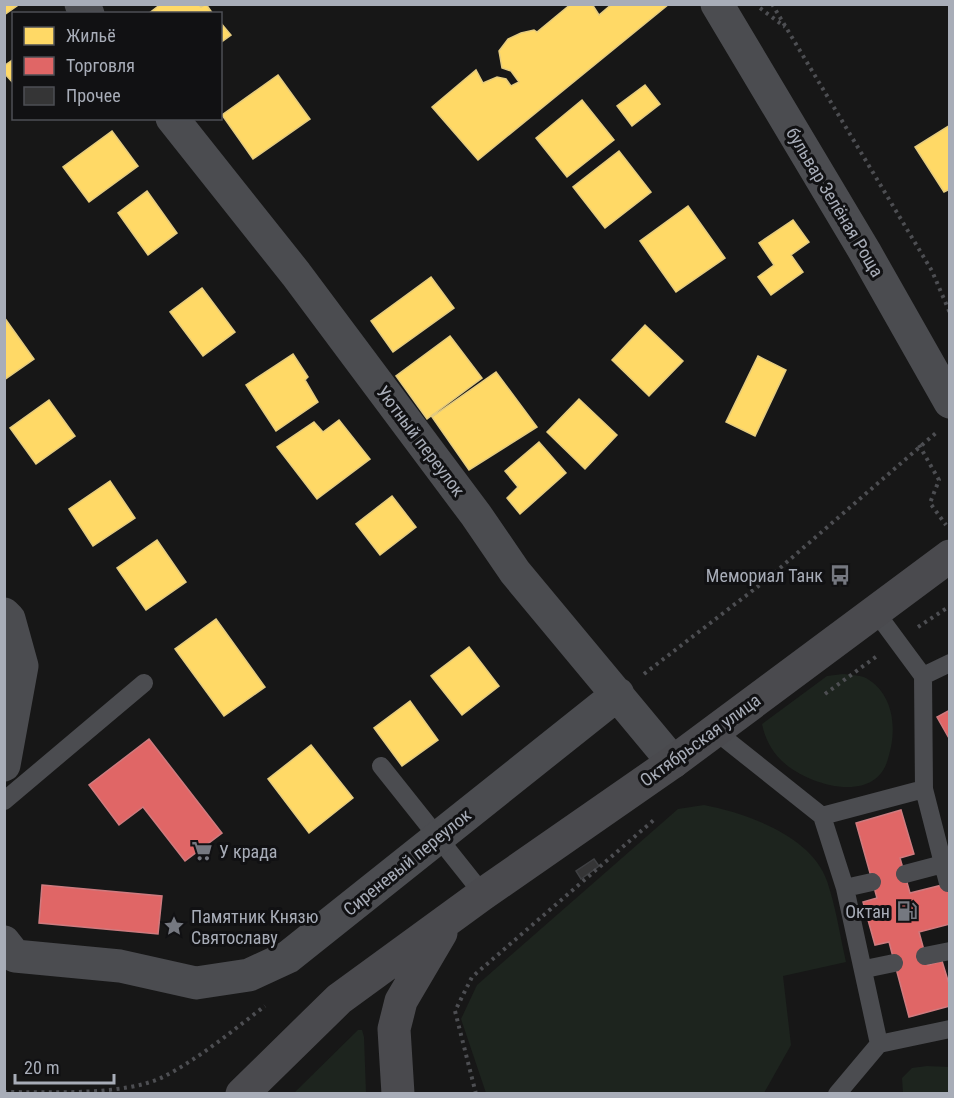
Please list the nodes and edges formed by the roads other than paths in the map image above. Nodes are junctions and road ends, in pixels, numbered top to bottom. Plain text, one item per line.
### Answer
1 (717, 4) edge
2 (174, 120) edge
3 (950, 402) edge
4 (950, 556) edge
5 (875, 610) junction
6 (4, 614) edge
7 (950, 663) edge
8 (923, 675) junction
9 (144, 683) dead end
10 (618, 694) junction
11 (714, 730) junction
12 (672, 762) junction
13 (4, 765) edge
14 (381, 766) dead end
15 (924, 789) junction
16 (4, 801) edge
17 (822, 816) junction
18 (439, 837) junction
19 (943, 864) junction
20 (904, 874) dead end
21 (872, 882) dead end
22 (948, 883) edge
23 (845, 888) junction
24 (483, 894) junction
25 (448, 921) junction
26 (4, 942) edge
27 (950, 951) edge
28 (925, 956) dead end
29 (894, 963) dead end
30 (865, 969) junction
31 (950, 1029) edge
32 (879, 1044) junction
33 (242, 1093) edge
34 (398, 1094) edge
35 (837, 1094) edge

1 - 3 street, бульвар Зелёная Роща
2 - 10 street, Уютный переулок
4 - 5 main road, Октябрьская улица
5 - 8 lane
5 - 11 main road, Октябрьская улица
6 - 13 street
7 - 8 lane
8 - 15 lane
9 - 16 lane
10 - 12 street, Уютный переулок
10 - 18 street, Сиреневый переулок
11 - 12 main road, Октябрьская улица
11 - 17 lane
12 - 24 main road, Октябрьская улица
14 - 18 lane
15 - 17 lane
15 - 19 lane
17 - 23 lane
18 - 24 lane
18 - 26 street, Сиреневый переулок
19 - 20 lane
19 - 22 lane
21 - 23 lane
23 - 30 lane
24 - 25 main road, Октябрьская улица
25 - 33 main road, Октябрьская улица
25 - 34 main road, Октябрьская улица
27 - 28 lane
29 - 30 lane
30 - 32 lane
31 - 32 lane
32 - 35 lane

